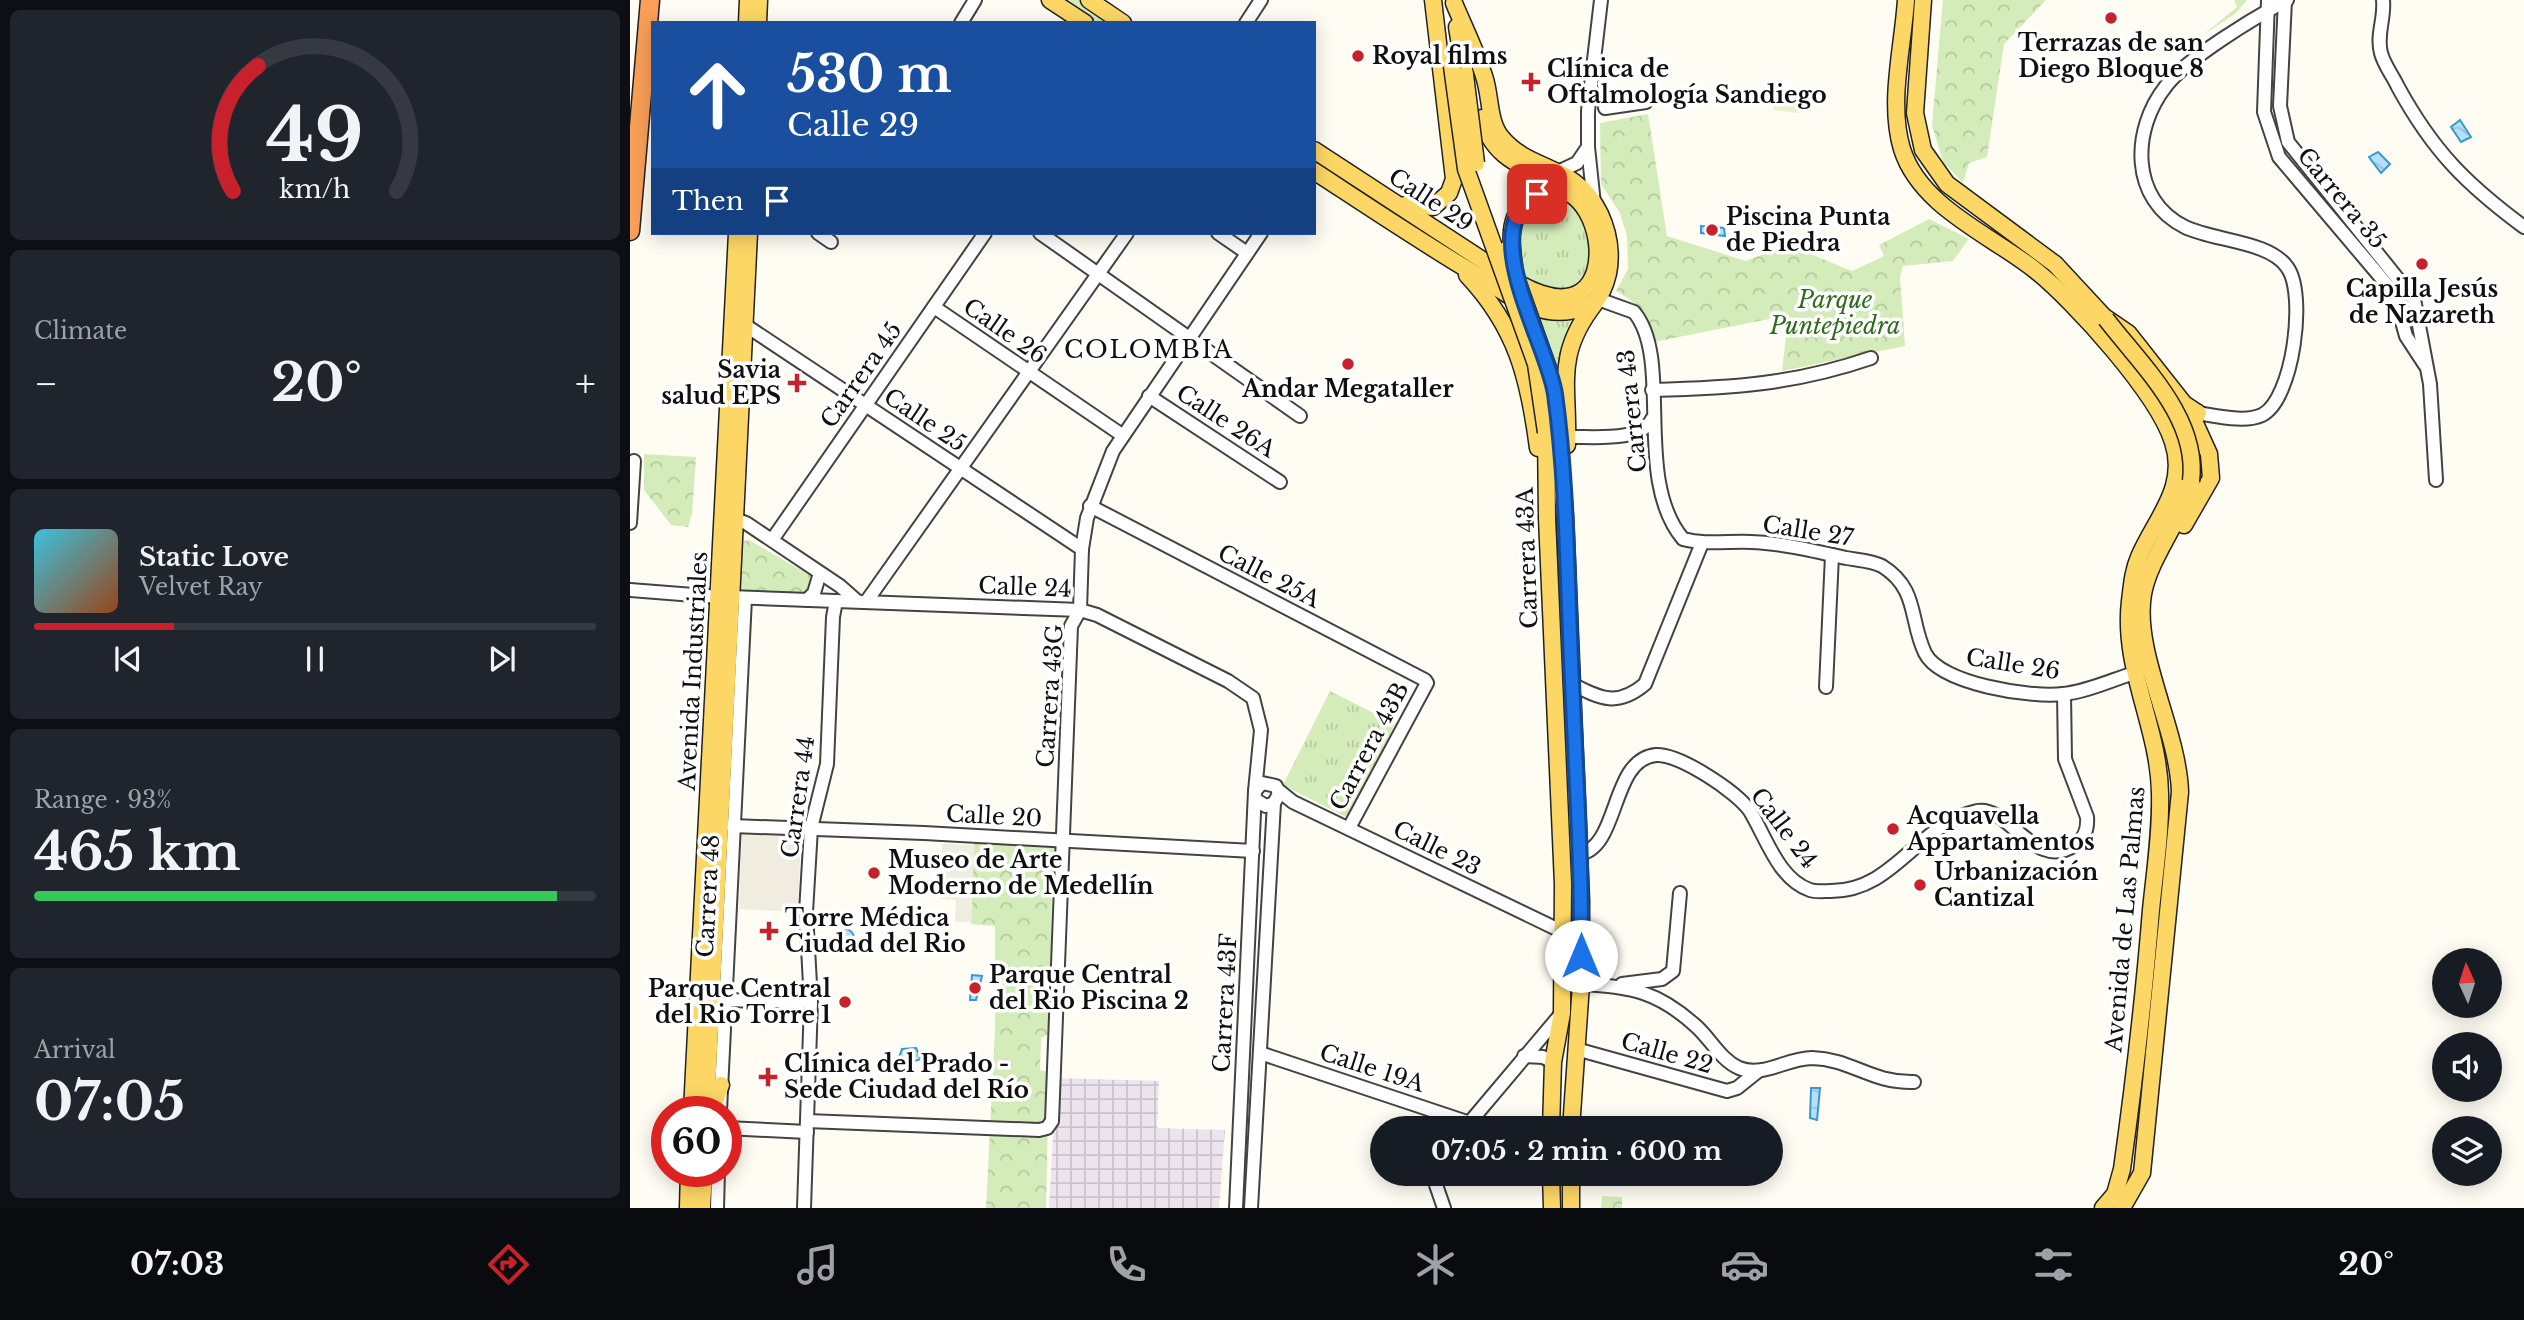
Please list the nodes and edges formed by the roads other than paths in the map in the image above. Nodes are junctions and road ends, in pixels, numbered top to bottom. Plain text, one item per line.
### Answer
1 (650, 0) edge
2 (748, 0) edge
3 (759, 0) edge
4 (975, 0) edge
5 (1050, 0) edge
6 (1089, 0) edge
7 (1261, 0) edge
8 (1435, 0) edge
9 (1601, 0) edge
10 (1906, 0) edge
11 (1923, 0) edge
12 (2286, 0) edge
13 (1454, 1) edge
14 (2268, 5) edge
15 (2384, 6) edge
16 (756, 21) edge
17 (756, 21) edge
18 (962, 21) edge
19 (1082, 21) edge
20 (1120, 21) edge
21 (1247, 21) edge
22 (2283, 53) junction
23 (2266, 56) junction
24 (1646, 102) dead end
25 (1605, 108) dead end
26 (1588, 147) junction
27 (1316, 154) edge
28 (1560, 171) junction
29 (1316, 172) edge
30 (1395, 203) junction
31 (1594, 205) junction
32 (2524, 227) edge
33 (630, 231) edge
34 (737, 235) edge
35 (749, 235) edge
36 (821, 235) edge
37 (984, 235) edge
38 (1043, 235) edge
39 (1126, 235) edge
40 (1221, 235) edge
41 (1260, 235) edge
42 (831, 242) dead end
43 (1247, 253) junction
44 (1456, 263) junction
45 (1098, 274) junction
46 (1516, 274) junction
47 (1598, 299) junction
48 (934, 307) junction
49 (2105, 318) junction
50 (745, 325) junction
51 (1190, 338) junction
52 (1871, 358) dead end
53 (2427, 369) junction
54 (1028, 373) junction
55 (1652, 390) junction
56 (1149, 396) junction
57 (866, 405) junction
58 (2154, 407) junction
59 (2197, 413) junction
60 (1300, 416) dead end
61 (1652, 419) junction
62 (1557, 434) junction
63 (1632, 434) junction
64 (1122, 435) junction
65 (2207, 448) junction
66 (1654, 449) junction
67 (2177, 460) junction
68 (634, 461) dead end
69 (960, 469) junction
70 (2436, 480) dead end
71 (1280, 482) dead end
72 (1090, 506) junction
73 (729, 517) junction
74 (1546, 518) junction
75 (630, 523) edge
76 (772, 540) junction
77 (1685, 540) junction
78 (1702, 543) junction
79 (1082, 549) junction
80 (1832, 555) junction
81 (1693, 566) junction
82 (820, 573) junction
83 (1901, 582) joint
84 (630, 590) edge
85 (731, 597) junction
86 (807, 600) junction
87 (836, 601) junction
88 (862, 602) junction
89 (1080, 610) junction
90 (2143, 626) junction
91 (2134, 673) junction
92 (1427, 683) joint
93 (726, 684) junction
94 (1572, 684) junction
95 (1825, 687) dead end
96 (2064, 694) junction
97 (1253, 698) joint
98 (738, 702) junction
99 (1261, 751) junction
100 (1275, 794) junction
101 (1256, 795) junction
102 (732, 826) junction
103 (811, 828) junction
104 (1349, 828) junction
105 (1063, 841) junction
106 (1253, 851) junction
107 (1579, 854) junction
108 (1680, 893) dead end
109 (1563, 933) junction
110 (1652, 981) junction
111 (1581, 984) junction
112 (1619, 985) junction
113 (1644, 993) junction
114 (724, 1000) junction
115 (811, 1002) junction
116 (1562, 1013) junction
117 (1576, 1049) junction
118 (1260, 1053) junction
119 (1524, 1056) junction
120 (1553, 1062) junction
121 (1741, 1075) junction
122 (1914, 1082) dead end
123 (720, 1085) junction
124 (693, 1096) edge
125 (709, 1096) edge
126 (715, 1096) edge
127 (720, 1096) edge
128 (1439, 1116) edge
129 (1475, 1116) edge
130 (1551, 1116) edge
131 (1572, 1116) edge
132 (807, 1127) junction
133 (742, 1128) edge
134 (1436, 1186) edge
135 (1551, 1186) edge
136 (1571, 1186) edge
137 (689, 1187) edge
138 (703, 1187) edge
139 (718, 1187) edge
140 (688, 1208) edge
141 (702, 1208) edge
142 (717, 1208) edge
143 (804, 1208) edge
144 (1236, 1208) edge
145 (1251, 1208) edge
146 (1444, 1208) edge
147 (1552, 1208) edge
148 (1572, 1208) edge
149 (2103, 1208) edge
150 (2122, 1208) edge

1 - 33 highway
2 - 16 main road
3 - 17 main road
4 - 18 street
5 - 19 main road
6 - 20 main road
7 - 21 street
8 - 30 main road
8 - 62 main road, Carrera 43A, bridge
9 - 26 street
10 - 58 main road, Avenida de Las Palmas
11 - 49 main road, Avenida de Las Palmas
12 - 14 street
12 - 22 street, Carrera 35
13 - 28 main road
13 - 31 main road
13 - 46 main road, Carrera 43A, bridge
14 - 23 street, Carrera 35
14 - 59 street
15 - 32 street
22 - 23 street
22 - 53 street, Carrera 35
23 - 53 street, Carrera 35
24 - 25 street
26 - 28 street
26 - 31 street
27 - 30 main road, Calle 29
28 - 31 main road
29 - 44 main road, Calle 29
30 - 46 main road, Calle 29, bridge
31 - 47 main road
34 - 73 main road, Avenida Industriales
35 - 50 main road, Avenida Industriales
36 - 42 street
37 - 48 street, Carrera 45
38 - 45 street
39 - 45 street
40 - 43 street
41 - 43 street, Carrera 43G
43 - 51 street, Carrera 43G
44 - 47 main road, Calle 29
44 - 74 main road
45 - 51 street
45 - 54 street
46 - 62 main road, Carrera 43A, bridge
47 - 55 street, Carrera 43
47 - 62 main road
48 - 54 street, Calle 26
48 - 57 street, Carrera 45
49 - 59 main road
49 - 90 main road, Avenida de Las Palmas, bridge
50 - 57 street, Calle 25
50 - 73 main road, Avenida Industriales
51 - 56 street, Carrera 43G
51 - 60 street
52 - 55 street
53 - 70 street, Carrera 35
54 - 64 street, Calle 26
54 - 69 street
55 - 61 street, Carrera 43
56 - 64 street, Carrera 43G
56 - 71 street, Calle 26A
57 - 69 street, Calle 25
57 - 76 street, Carrera 45
58 - 59 street
58 - 67 main road, Avenida de Las Palmas
59 - 65 main road
61 - 63 street
61 - 66 street, Carrera 43
62 - 63 street
62 - 74 main road, Carrera 43A
62 - 94 main road, Carrera 43A
63 - 66 street
64 - 72 street, Carrera 43G
65 - 67 main road
65 - 90 main road
66 - 77 street, Carrera 43
67 - 91 main road, Avenida de Las Palmas
68 - 75 street
69 - 79 street, Calle 25
69 - 88 street
72 - 79 street, Carrera 43G
72 - 92 street, Calle 25A
73 - 76 street
73 - 85 main road, Avenida Industriales
74 - 109 main road, Carrera 43A
76 - 82 street
77 - 78 street
77 - 81 street, Carrera 43
78 - 80 street, Calle 27
78 - 81 street
79 - 89 street, Carrera 43G
80 - 83 street, Calle 27
80 - 95 street
81 - 94 street
82 - 86 street
82 - 88 street
83 - 96 street, Calle 26
84 - 85 street, Calle 24
85 - 86 street, Calle 24
85 - 93 main road, Avenida Industriales
85 - 98 street, Carrera 48
85 - 124 main road, Avenida Industriales
86 - 87 street, Calle 24
87 - 88 street, Calle 24
87 - 103 street, Carrera 44
88 - 89 street, Calle 24
89 - 97 street, Calle 24
89 - 105 street, Carrera 43G
90 - 150 main road, Avenida de Las Palmas
91 - 96 street, Calle 26
91 - 149 main road, Avenida de Las Palmas
92 - 104 street, Carrera 43B
93 - 98 main road
93 - 125 main road, Avenida Industriales
94 - 107 main road, Carrera 43A
96 - 107 street, Calle 24
97 - 99 street, Carrera 43F
98 - 102 street, Carrera 48
99 - 100 street, Carrera 43F
99 - 101 street, Carrera 43F
100 - 101 street, Calle 23
100 - 101 street
100 - 104 street, Calle 23
100 - 118 street, Carrera 43F
101 - 106 street, Carrera 43F
102 - 103 street, Calle 20
102 - 114 street, Carrera 48
103 - 105 street, Calle 20
103 - 115 street, Carrera 44
104 - 109 street, Calle 23
105 - 106 street, Calle 20
105 - 132 street, Carrera 43G
106 - 144 street, Carrera 43F
107 - 111 main road, Carrera 43A
108 - 110 street
109 - 116 main road, Carrera 43A
110 - 112 street
110 - 113 street
111 - 112 street
111 - 117 main road, Carrera 43A
112 - 113 street
113 - 121 street
114 - 115 street
114 - 123 street, Carrera 48
115 - 132 street, Carrera 44
116 - 119 street
116 - 120 main road, Carrera 43A
117 - 121 street, Calle 22
117 - 131 main road, Carrera 43A
118 - 128 street, Calle 19A
118 - 145 street, Carrera 43F
119 - 120 street
119 - 129 street
120 - 130 main road, Carrera 43A
121 - 122 street, Calle 22
123 - 126 main road
123 - 127 street, Carrera 48
132 - 133 street
132 - 143 street, Carrera 44
134 - 146 street
135 - 147 main road
136 - 148 main road
137 - 140 main road
138 - 141 main road
139 - 142 street

